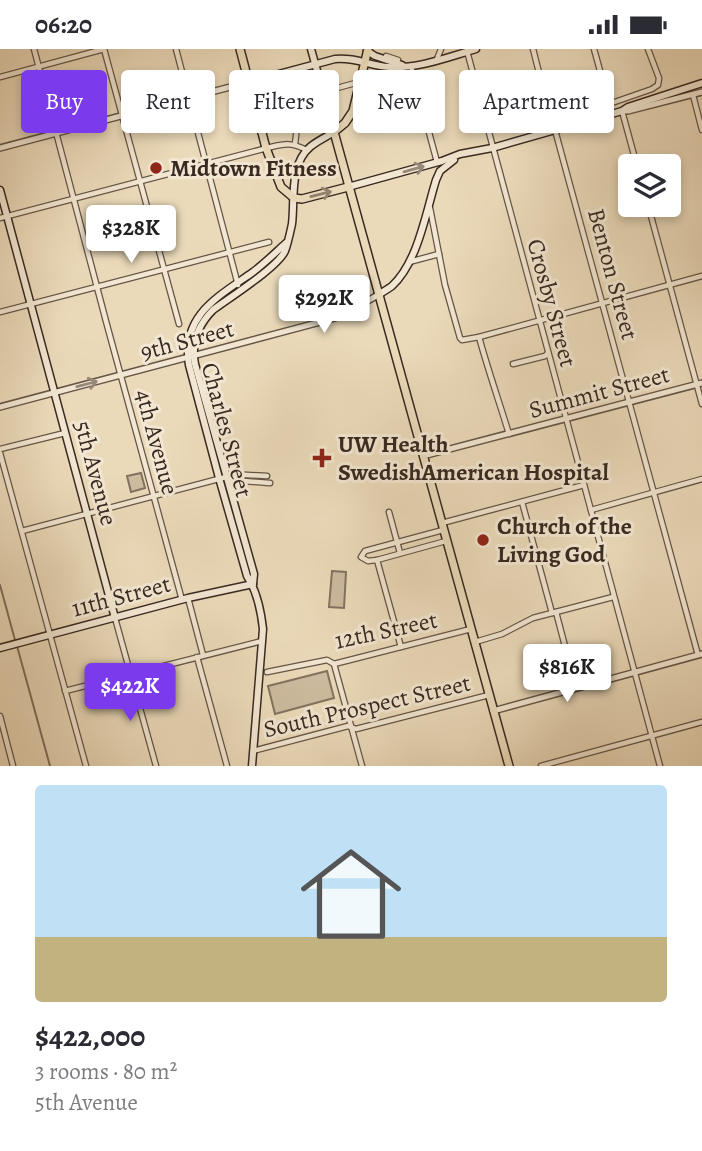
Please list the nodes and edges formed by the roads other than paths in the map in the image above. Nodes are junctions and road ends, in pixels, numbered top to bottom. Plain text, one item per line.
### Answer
1 (34, 49) edge
2 (104, 49) edge
3 (176, 49) edge
4 (240, 49) edge
5 (311, 49) edge
6 (441, 49) edge
7 (475, 49) edge
8 (533, 49) edge
9 (594, 49) edge
10 (648, 49) edge
11 (366, 50) edge
12 (467, 51) junction
13 (438, 59) junction
14 (398, 60) dead end
15 (364, 62) junction
16 (315, 65) junction
17 (38, 66) junction
18 (409, 67) junction
19 (304, 68) junction
20 (39, 70) edge
21 (182, 70) edge
22 (246, 70) edge
23 (296, 70) edge
24 (316, 70) edge
25 (362, 70) edge
26 (539, 70) edge
27 (600, 70) edge
28 (0, 77) edge
29 (702, 83) edge
30 (702, 92) edge
31 (692, 95) junction
32 (614, 102) edge
33 (353, 107) edge
34 (622, 111) junction
35 (121, 112) edge
36 (614, 113) edge
37 (339, 127) edge
38 (702, 130) edge
39 (56, 133) joint
40 (127, 133) edge
41 (198, 133) edge
42 (262, 133) edge
43 (332, 133) edge
44 (334, 133) edge
45 (544, 133) edge
46 (556, 133) edge
47 (295, 144) junction
48 (0, 148) edge
49 (266, 148) junction
50 (489, 148) junction
51 (307, 150) junction
52 (634, 154) edge
53 (437, 162) junction
54 (206, 164) junction
55 (140, 181) junction
56 (348, 187) junction
57 (0, 190) edge
58 (74, 198) junction
59 (293, 198) junction
60 (430, 200) junction
61 (3, 217) edge
62 (651, 217) edge
63 (269, 242) dead end
64 (230, 252) junction
65 (439, 254) junction
66 (409, 263) junction
67 (164, 270) junction
68 (702, 276) edge
69 (669, 285) junction
70 (239, 286) junction
71 (97, 287) junction
72 (378, 295) junction
73 (603, 303) junction
74 (30, 305) junction
75 (0, 312) edge
76 (539, 321) junction
77 (179, 324) dead end
78 (479, 337) junction
79 (548, 353) junction
80 (191, 357) junction
81 (513, 364) dead end
82 (120, 375) junction
83 (699, 384) edge
84 (54, 393) junction
85 (629, 403) junction
86 (702, 404) edge
87 (0, 407) edge
88 (566, 419) junction
89 (65, 433) junction
90 (509, 434) junction
91 (0, 451) edge
92 (423, 456) junction
93 (267, 476) dead end
94 (222, 477) junction
95 (702, 479) edge
96 (270, 483) dead end
97 (584, 485) junction
98 (654, 493) junction
99 (154, 496) junction
100 (522, 502) junction
101 (591, 510) junction
102 (389, 512) dead end
103 (86, 513) junction
104 (442, 527) junction
105 (22, 531) junction
106 (422, 536) junction
107 (446, 541) junction
108 (397, 542) junction
109 (425, 546) junction
110 (400, 553) junction
111 (377, 560) junction
112 (253, 584) junction
113 (613, 597) junction
114 (185, 599) junction
115 (554, 613) junction
116 (115, 618) junction
117 (471, 629) junction
118 (50, 635) junction
119 (262, 641) junction
120 (474, 642) junction
121 (401, 647) junction
122 (0, 648) edge
123 (203, 655) junction
124 (700, 655) edge
125 (197, 657) junction
126 (334, 664) junction
127 (267, 671) dead end
128 (635, 673) junction
129 (130, 674) junction
130 (576, 688) junction
131 (65, 691) junction
132 (489, 695) junction
133 (494, 711) junction
134 (0, 716) edge
135 (702, 722) edge
136 (351, 728) junction
137 (652, 736) junction
138 (253, 751) junction
139 (13, 766) edge
140 (86, 766) edge
141 (156, 766) edge
142 (227, 766) edge
143 (252, 766) edge
144 (362, 766) edge
145 (509, 766) edge
146 (541, 766) edge
147 (660, 766) edge

1 - 17 street, 4th Avenue
2 - 17 street
2 - 35 street
3 - 21 street
4 - 22 main road
5 - 16 main road
6 - 13 street
7 - 12 main road
8 - 26 street, Benton Street
9 - 27 street
10 - 32 street
11 - 14 street
11 - 15 main road
11 - 18 main road
12 - 13 main road
12 - 50 street, Crosby Street
13 - 18 main road
15 - 16 main road
15 - 18 main road
15 - 25 main road
16 - 19 main road
16 - 24 main road
17 - 20 street, 4th Avenue
17 - 28 street
18 - 53 street
19 - 23 main road
19 - 47 street
29 - 34 main road
30 - 31 street
31 - 34 street
31 - 38 street
33 - 37 main road
34 - 36 main road
34 - 52 street
39 - 48 street
39 - 58 street, 4th Avenue
40 - 55 street
41 - 54 street
42 - 49 main road
43 - 51 main road
44 - 56 main road
45 - 50 main road
46 - 73 street, Benton Street
47 - 49 street
47 - 51 street
49 - 54 street
49 - 59 main road
50 - 53 main road
50 - 60 main road
50 - 76 street, Crosby Street
51 - 59 main road, Charles Street
56 -> 53 main road
54 - 55 street
54 - 64 street
55 - 58 street
55 - 67 street
59 -> 56 main road
56 - 72 main road
57 - 61 main road, 5th Avenue
58 - 61 street
58 - 71 street, 4th Avenue
59 - 70 main road, Charles Street
60 - 65 street
60 - 66 main road
61 - 74 main road, 5th Avenue
62 - 69 street
63 - 64 street
64 - 67 street
64 - 70 street
65 - 66 street
65 - 78 street
66 - 72 main road
67 - 71 street
67 - 77 street
68 - 69 street
69 - 73 street
69 - 83 street
70 - 80 main road, Charles Street
71 - 74 street
71 - 82 street, 4th Avenue
72 - 80 street, 9th Street
72 - 92 main road
73 - 76 street
73 - 85 street, Benton Street
74 - 75 street
74 - 84 main road, 5th Avenue
76 - 78 street
76 - 79 street, Crosby Street
78 - 90 street
79 - 81 street
79 - 88 street, Crosby Street
80 - 82 street, 9th Street
80 - 94 main road, Charles Street
84 -> 82 street, 9th Street
82 - 99 street, 4th Avenue
83 - 85 street, Summit Street
83 - 86 street
84 - 87 street, 9th Street
84 - 89 main road, 5th Avenue
85 - 88 street, Summit Street
85 - 98 street, Benton Street
88 - 90 street, Summit Street
88 - 97 street, Crosby Street
89 - 91 street
89 - 103 main road, 5th Avenue
90 - 92 street, Summit Street
91 - 105 street
92 - 104 main road
93 - 94 street
94 - 96 street
94 - 99 street
94 - 112 main road, Charles Street
95 - 98 street
97 - 100 street
97 - 101 street, Crosby Street
98 - 101 street
98 - 124 street, Benton Street
99 - 103 street
99 - 114 street, 4th Avenue
100 - 104 street
100 - 115 street
101 - 113 street, Crosby Street
102 - 108 street
103 - 105 street
103 - 116 main road, 5th Avenue
104 - 106 street
104 - 107 main road
105 - 118 street
106 - 108 street
106 - 109 street
107 - 109 street
107 - 117 main road
108 - 110 street
108 - 111 street
109 - 110 street
110 - 111 street
111 - 121 street
112 - 114 main road, 11th Street
112 - 119 main road, Charles Street
113 - 115 street
113 - 128 street, Crosby Street
114 - 116 main road, 11th Street
114 - 123 street, 4th Avenue
115 - 120 street
115 - 130 street
116 - 118 main road, 11th Street
116 - 129 street, 5th Avenue
117 - 120 main road
117 - 121 street, 12th Street
118 - 122 main road, 11th Street
118 - 131 street
119 - 123 street
119 - 138 main road, Charles Street
120 - 132 main road
121 - 126 street, 12th Street
123 - 125 street
124 - 128 street
125 - 129 street
125 - 142 street
126 - 127 street, 12th Street
126 - 136 street
128 - 130 street
128 - 137 street, Crosby Street
129 - 131 street
129 - 141 street, 5th Avenue
130 - 133 street
131 - 140 street
132 - 133 main road
132 - 136 street, South Prospect Street
133 - 145 main road
134 - 139 street
135 - 137 street
136 - 138 street, South Prospect Street
136 - 144 street
137 - 146 street
137 - 147 street, Crosby Street
138 - 143 main road, Charles Street

